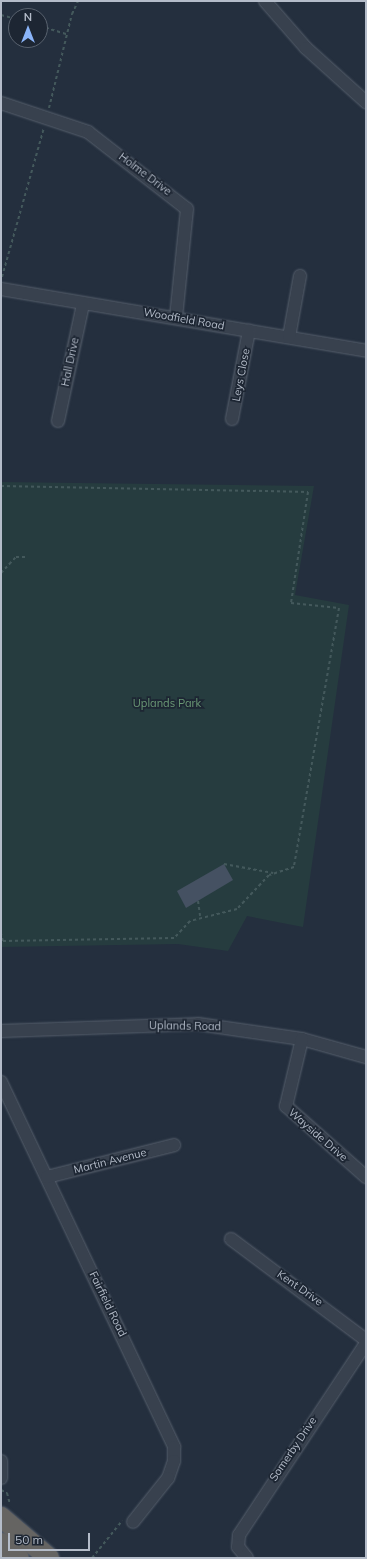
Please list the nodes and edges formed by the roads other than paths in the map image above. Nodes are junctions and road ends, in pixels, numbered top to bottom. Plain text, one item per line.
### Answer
1 (266, 1) edge
2 (1, 102) edge
3 (366, 102) edge
4 (300, 276) dead end
5 (1, 289) edge
6 (83, 304) junction
7 (176, 317) junction
8 (249, 331) junction
9 (289, 337) junction
10 (366, 351) edge
11 (232, 419) dead end
12 (58, 421) dead end
13 (1, 1031) edge
14 (302, 1039) junction
15 (366, 1057) edge
16 (1, 1082) edge
17 (174, 1145) dead end
18 (47, 1177) junction
19 (366, 1177) edge
20 (231, 1239) dead end
21 (366, 1340) edge
22 (366, 1343) edge
23 (1, 1461) edge
24 (1, 1478) edge
25 (1, 1517) edge
26 (133, 1522) road end
27 (1, 1542) edge
28 (19, 1558) edge
29 (49, 1558) edge
30 (247, 1558) edge

1 - 3 street
2 - 7 street, Holme Drive
4 - 9 street
5 - 6 street, Woodfield Road
6 - 7 street, Woodfield Road
6 - 12 street, Hall Drive
7 - 8 street, Woodfield Road
8 - 9 street, Woodfield Road
8 - 11 street, Leys Close
9 - 10 street, Woodfield Road
13 - 14 street, Uplands Road
14 - 15 street, Uplands Road
14 - 19 street, Wayside Drive
16 - 18 street, Fairfield Road
17 - 18 street, Martin Avenue
18 - 26 street, Fairfield Road
20 - 21 street, Kent Drive
22 - 30 street, Somerby Drive
23 - 24 street
25 - 29 highway
27 - 28 highway

